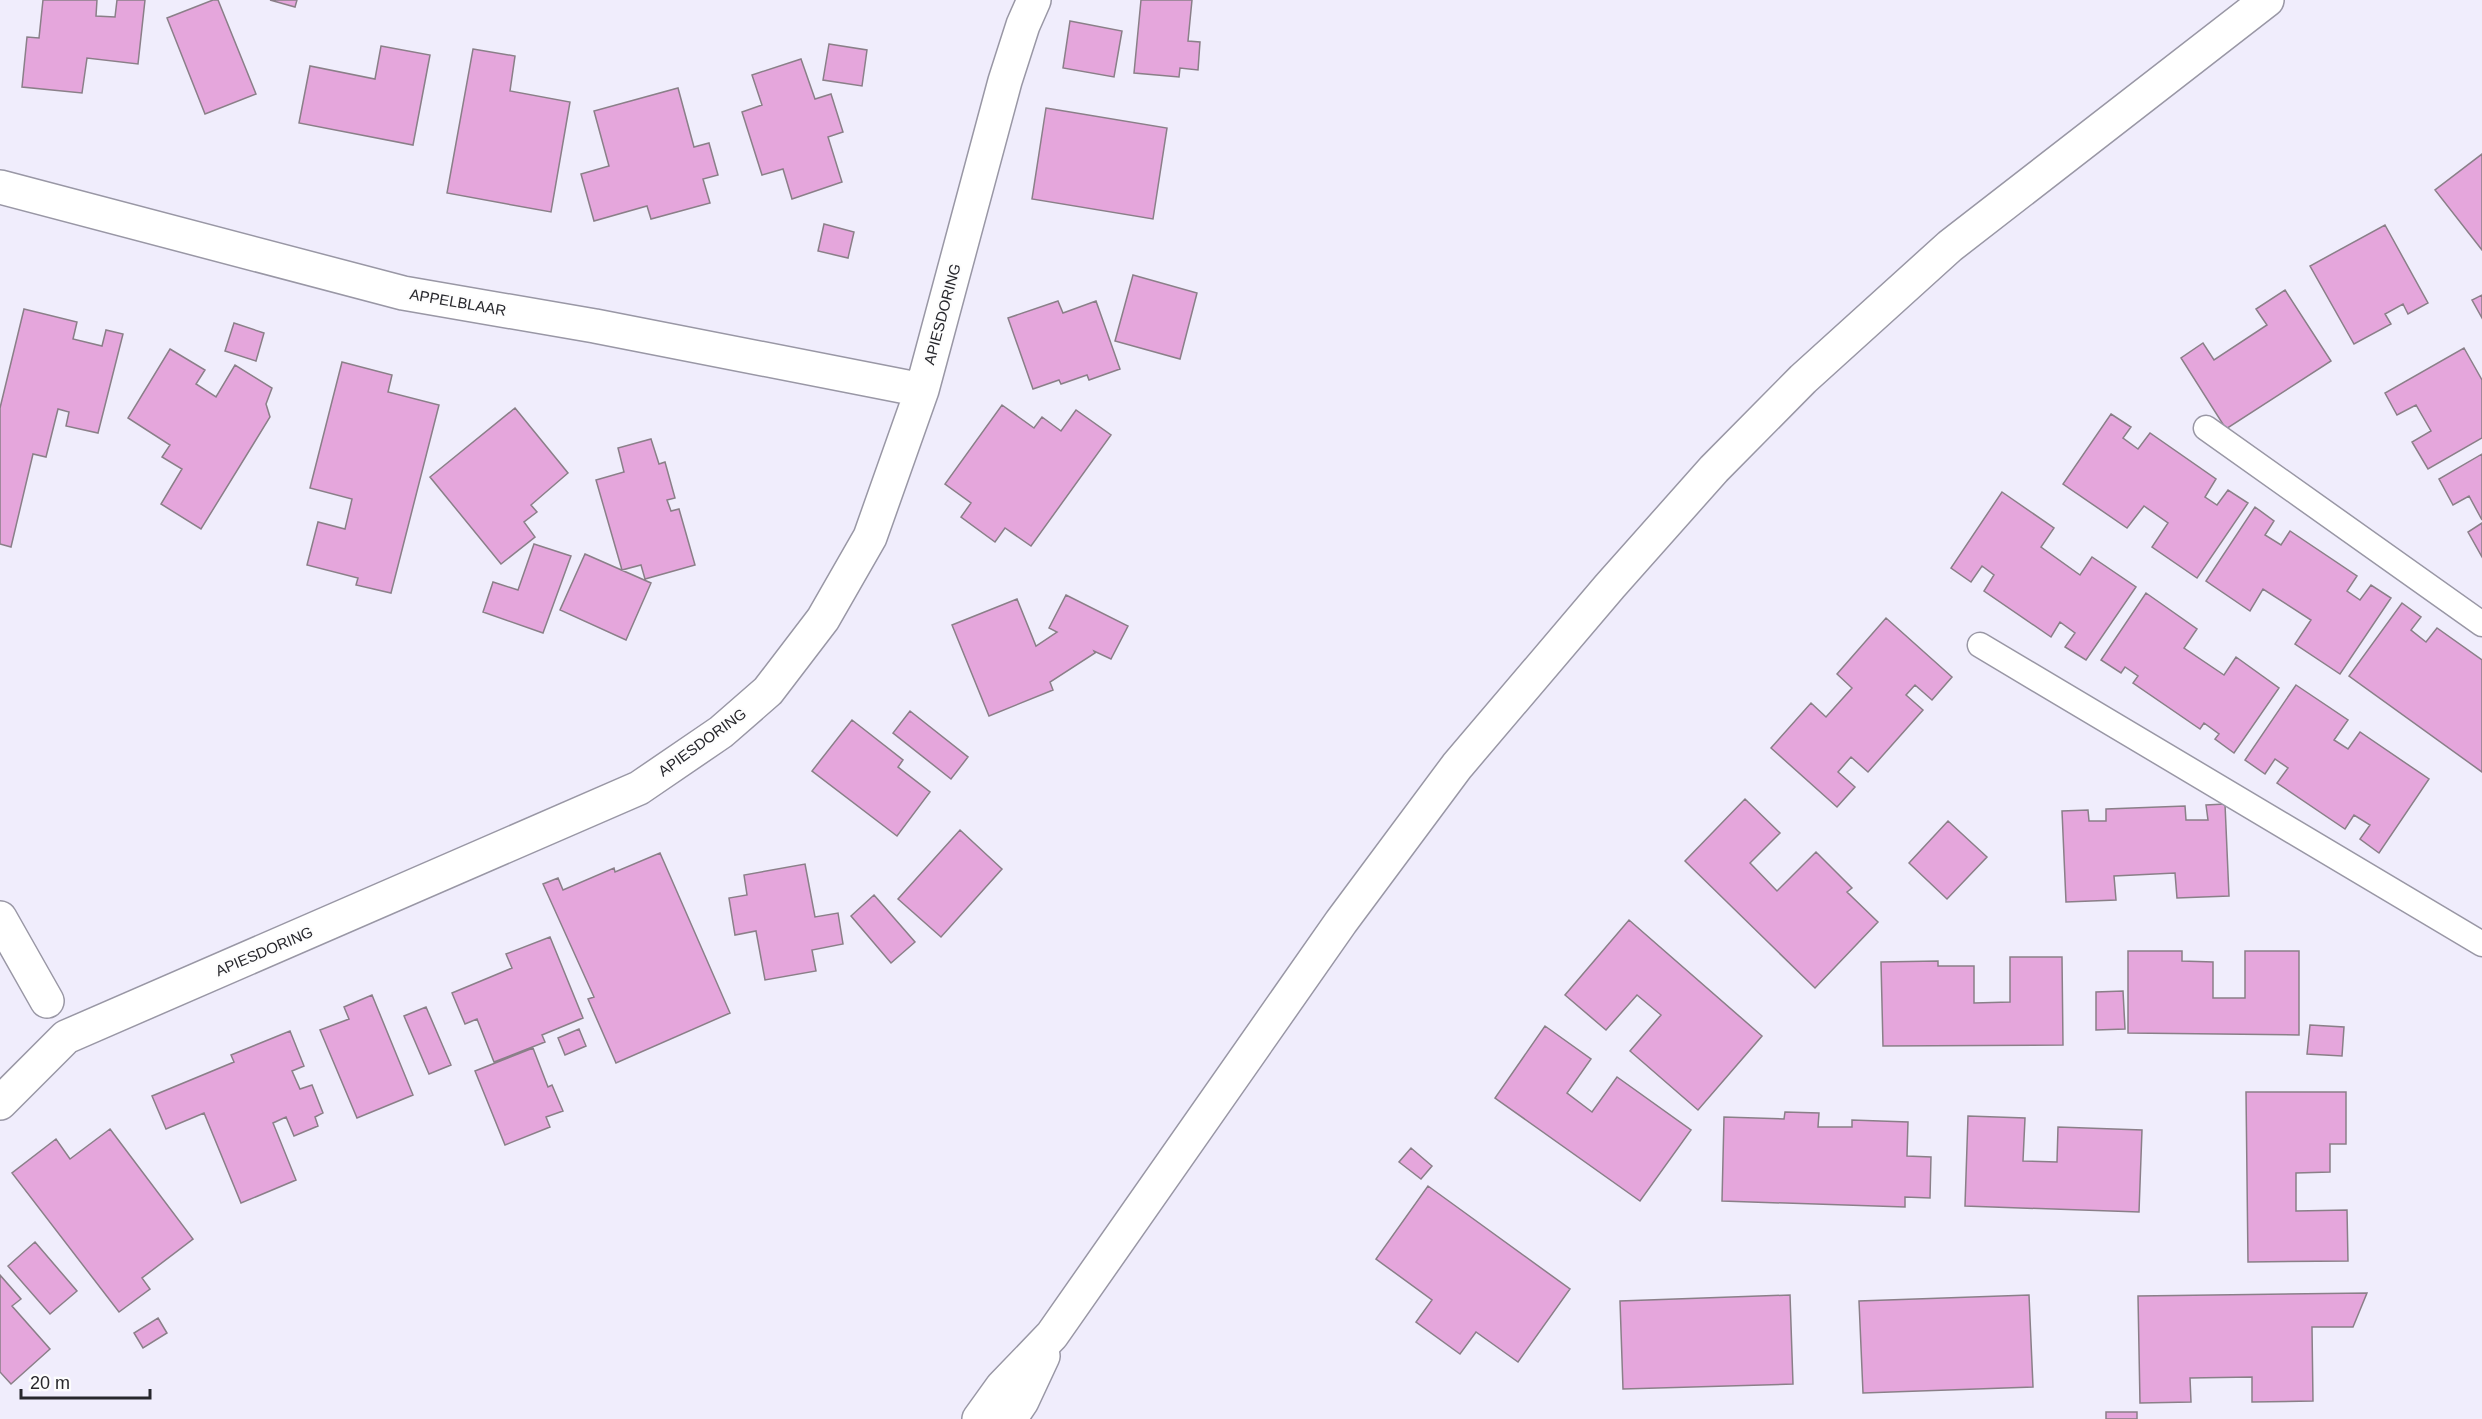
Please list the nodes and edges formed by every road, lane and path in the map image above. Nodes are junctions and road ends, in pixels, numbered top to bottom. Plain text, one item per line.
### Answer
1 (1034, 0) edge
2 (2267, 0) edge
3 (0, 188) edge
4 (922, 390) junction
5 (2206, 428) dead end
6 (2482, 624) edge
7 (1980, 645) dead end
8 (0, 918) edge
9 (2482, 944) edge
10 (46, 1001) dead end
11 (0, 1102) edge
12 (1052, 1335) junction
13 (979, 1419) edge
14 (1010, 1419) edge

1 - 4 street, APIESDORING
2 - 12 street
3 - 4 street, APPELBLAAR
4 - 11 street, APIESDORING
5 - 6 lane
7 - 9 lane
8 - 10 street
12 - 13 street
12 - 14 street

